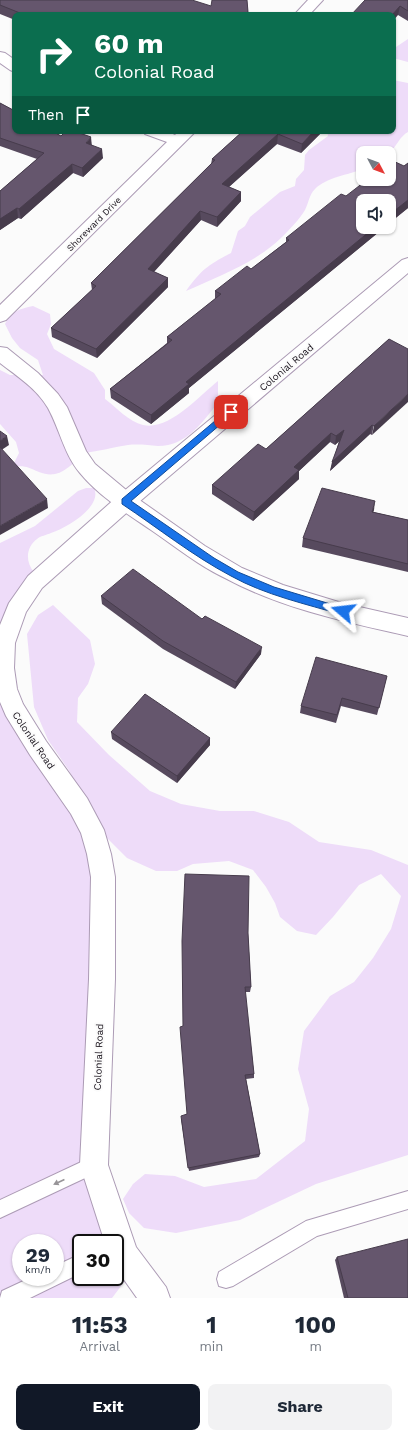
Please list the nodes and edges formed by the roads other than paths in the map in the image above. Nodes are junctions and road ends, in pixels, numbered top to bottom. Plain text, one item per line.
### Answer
1 (316, 0) edge
2 (304, 12) edge
3 (0, 56) edge
4 (12, 65) edge
5 (170, 134) edge
6 (183, 136) edge
7 (408, 264) edge
8 (0, 316) edge
9 (0, 353) edge
10 (125, 502) junction
11 (408, 627) edge
12 (94, 1165) junction
13 (408, 1200) edge
14 (0, 1209) edge
15 (114, 1234) edge
16 (124, 1255) edge
17 (226, 1279) dead end
18 (34, 1286) edge
19 (9, 1298) edge
20 (155, 1298) edge

1 - 2 street
3 - 4 street
5 - 6 street
6 - 8 street, Shoreward Drive
7 - 10 street, Colonial Road
9 - 10 street
10 - 11 street
10 - 12 street, Colonial Road
12 -> 14 lane
12 - 15 street, Colonial Road
13 - 17 lane
16 - 20 street, Colonial Road
18 - 19 lane

